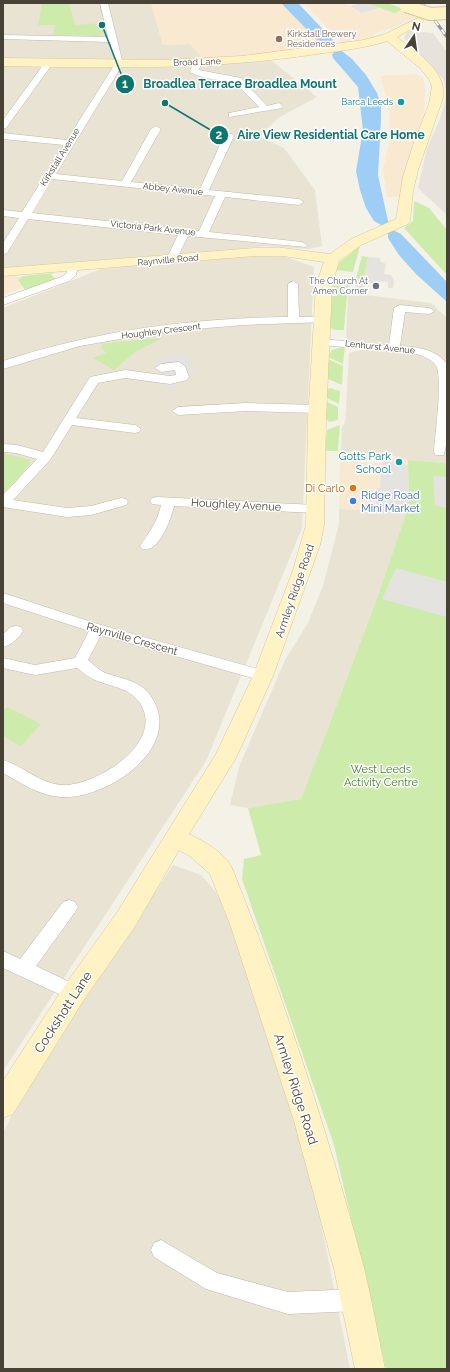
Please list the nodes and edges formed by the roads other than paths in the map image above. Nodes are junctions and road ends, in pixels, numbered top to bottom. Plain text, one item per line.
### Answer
1 (104, 3) edge
2 (402, 4) edge
3 (447, 13) edge
4 (430, 14) junction
5 (389, 36) junction
6 (3, 37) edge
7 (114, 40) junction
8 (3, 62) edge
9 (50, 63) junction
10 (197, 63) junction
11 (119, 64) junction
12 (279, 106) dead end
13 (265, 109) junction
14 (232, 115) dead end
15 (3, 126) edge
16 (156, 129) dead end
17 (3, 136) edge
18 (229, 136) dead end
19 (69, 143) junction
20 (48, 176) junction
21 (125, 184) junction
22 (203, 192) junction
23 (221, 194) junction
24 (299, 202) dead end
25 (3, 213) edge
26 (25, 215) junction
27 (185, 232) junction
28 (203, 234) junction
29 (302, 245) dead end
30 (3, 251) edge
31 (337, 255) junction
32 (171, 260) junction
33 (73, 267) junction
34 (3, 272) edge
35 (293, 284) dead end
36 (3, 302) edge
37 (429, 311) dead end
38 (294, 320) junction
39 (322, 320) junction
40 (321, 342) junction
41 (394, 348) junction
42 (3, 365) edge
43 (161, 368) dead end
44 (317, 409) junction
45 (178, 411) dead end
46 (70, 421) junction
47 (135, 429) dead end
48 (3, 448) edge
49 (440, 452) dead end
50 (46, 457) junction
51 (120, 502) dead end
52 (3, 503) edge
53 (315, 508) junction
54 (147, 546) dead end
55 (3, 598) edge
56 (97, 629) junction
57 (16, 631) dead end
58 (3, 642) edge
59 (80, 662) junction
60 (3, 663) edge
61 (263, 676) junction
62 (3, 766) edge
63 (175, 837) junction
64 (69, 907) dead end
65 (125, 921) joint
66 (3, 959) edge
67 (22, 969) junction
68 (74, 993) junction
69 (3, 1105) edge
70 (161, 1250) dead end
71 (356, 1300) junction
72 (370, 1369) edge

1 - 7 street
2 - 4 street, bridge
3 - 4 street, bridge
4 - 5 street, Broad Lane
5 - 10 street, Broad Lane
5 - 31 street
6 - 7 street
7 - 11 street
8 - 9 street, Broad Lane
9 - 11 street, Broad Lane
9 - 15 street
10 - 11 street, Broad Lane
10 - 13 street
11 - 19 street, Kirkstall Avenue
12 - 13 street
13 - 14 street
16 - 21 street
17 - 19 street
18 - 22 street
19 - 20 street, Kirkstall Avenue
20 - 21 street, Abbey Avenue
20 - 26 street, Kirkstall Avenue
21 - 22 street, Abbey Avenue
22 - 23 street, Abbey Avenue
23 - 24 street, Abbey Avenue
23 - 28 street
25 - 26 street, Victoria Park Avenue
26 - 27 street, Victoria Park Avenue
26 - 30 street, Kirkstall Avenue
27 - 28 street, Victoria Park Avenue
27 - 32 street
28 - 29 street, Victoria Park Avenue
31 - 32 street, Raynville Road
31 - 39 street, Armley Ridge Road
32 - 33 street, Raynville Road
33 - 34 street, Raynville Road
33 - 36 street
35 - 38 street
37 - 41 street
38 - 39 street, Houghley Crescent
38 - 42 street, Houghley Crescent
39 - 40 street, Armley Ridge Road
40 - 41 street, Lenhurst Avenue
40 - 44 street, Armley Ridge Road
41 - 49 street, Lenhurst Avenue
43 - 46 street
44 - 45 street
44 - 53 street, Armley Ridge Road
46 - 47 street
46 - 50 street
48 - 50 street
50 - 52 street
51 - 52 street
53 - 54 street, Houghley Avenue
53 - 61 street, Armley Ridge Road
55 - 56 street, Raynville Crescent
56 - 59 street
56 - 61 street, Raynville Crescent
57 - 58 street
59 - 60 street
59 - 62 street
61 - 63 street, Armley Ridge Road
63 - 65 street, Armley Ridge Road
63 - 71 street, Armley Ridge Road
64 - 67 street
65 - 68 street, Cockshott Lane
66 - 67 street
67 - 68 street
68 - 69 street, Cockshott Lane
70 - 71 street
71 - 72 street, Armley Ridge Road

